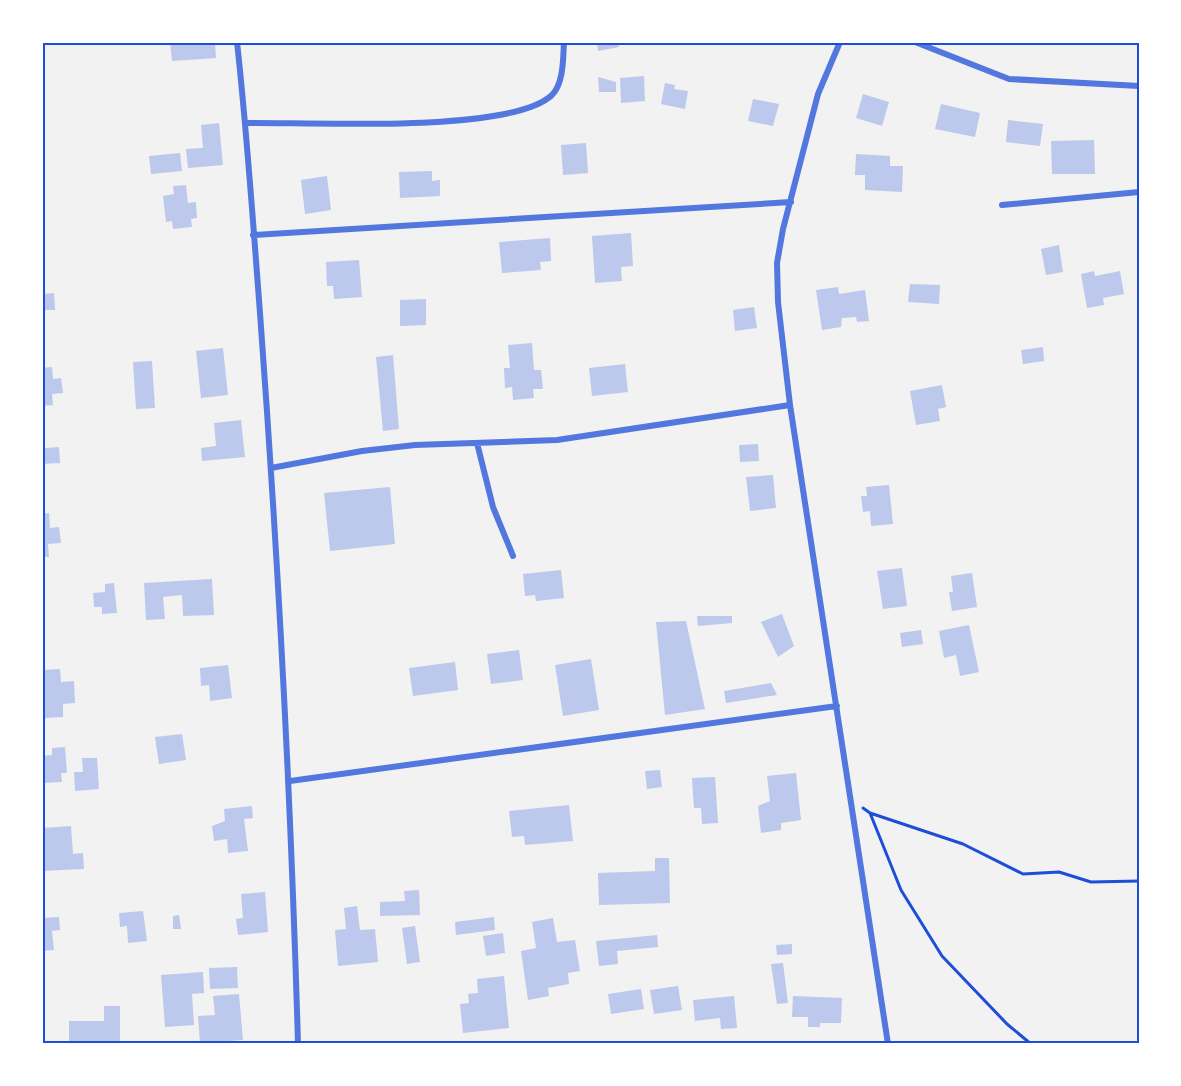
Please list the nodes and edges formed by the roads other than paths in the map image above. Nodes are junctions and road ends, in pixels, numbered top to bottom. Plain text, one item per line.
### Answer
1 (237, 42) edge
2 (564, 42) edge
3 (840, 42) edge
4 (915, 42) edge
5 (1139, 86) edge
6 (246, 123) junction
7 (1139, 192) edge
8 (791, 202) junction
9 (1002, 205) dead end
10 (254, 235) junction
11 (790, 405) junction
12 (477, 443) junction
13 (272, 468) junction
14 (513, 556) dead end
15 (837, 706) junction
16 (290, 781) junction
17 (298, 1044) edge
18 (888, 1044) edge

1 - 6 street
2 - 6 street
3 - 8 street
4 - 5 street
6 - 10 street
7 - 9 street
8 - 10 street
8 - 11 street
10 - 13 street
11 - 12 street
11 - 15 street
12 - 13 street
12 - 14 street
13 - 16 street
15 - 16 street
15 - 18 street
16 - 17 street

